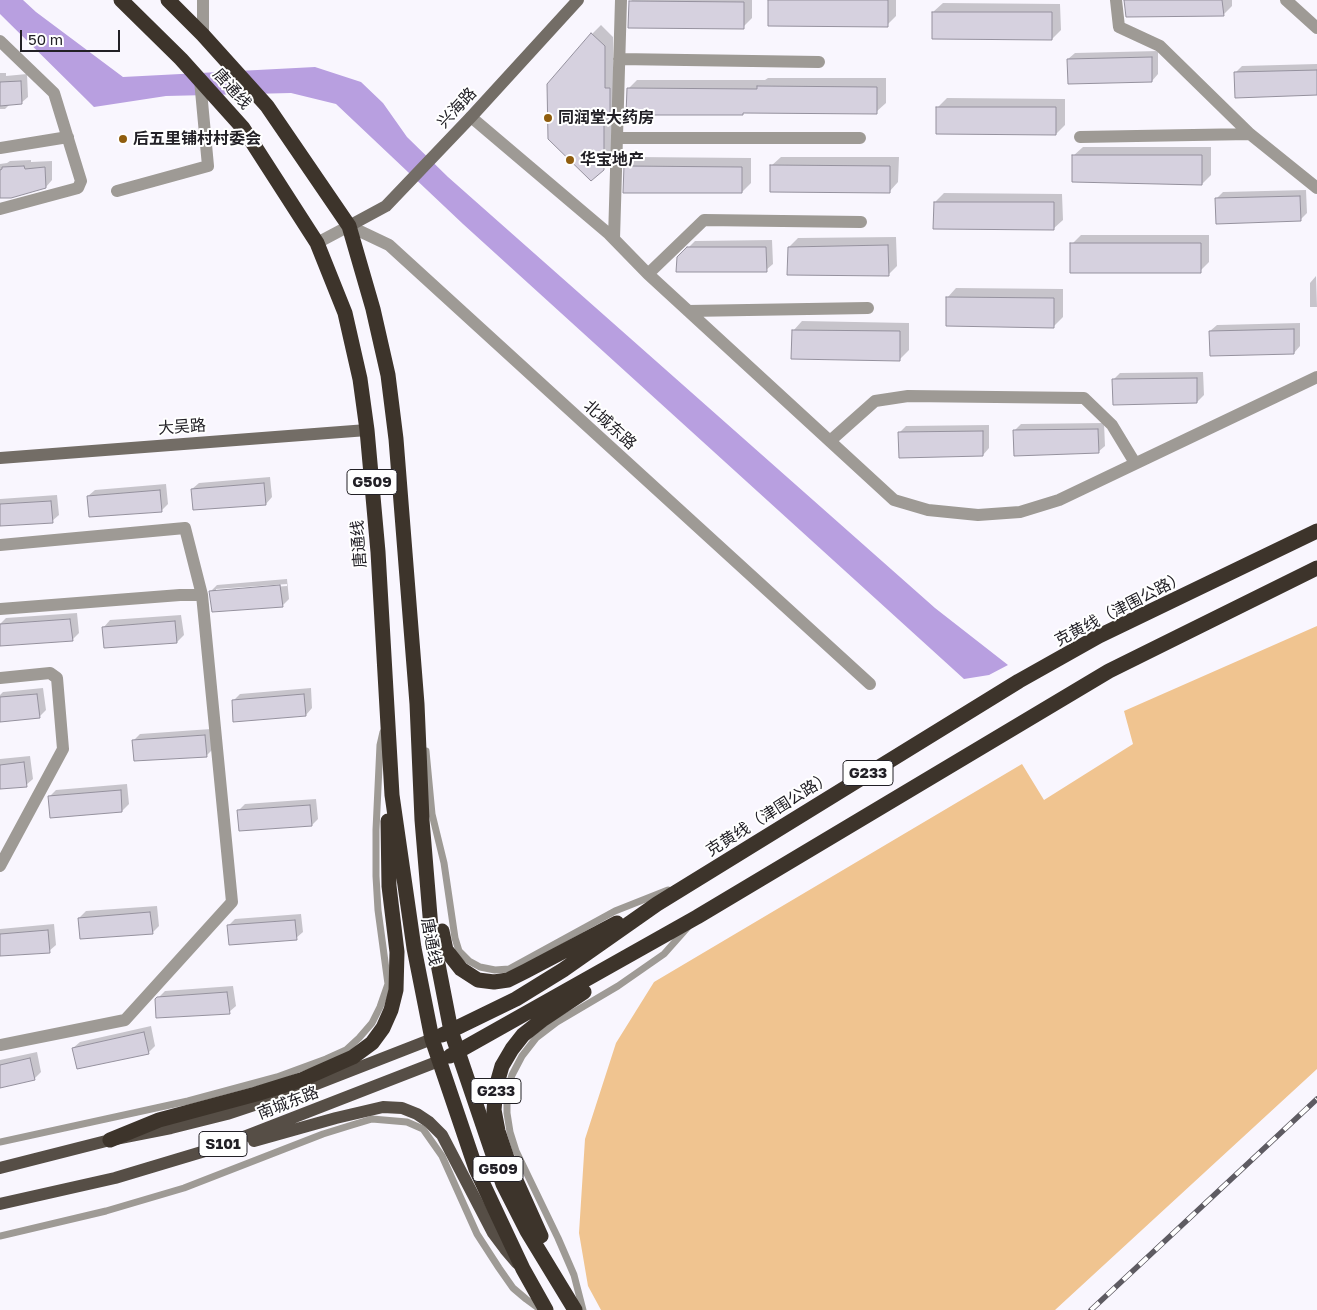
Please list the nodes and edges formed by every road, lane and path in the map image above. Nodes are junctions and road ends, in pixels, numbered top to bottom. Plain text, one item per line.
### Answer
1 (121, 0) edge
2 (168, 0) edge
3 (203, 0) edge
4 (578, 0) edge
5 (621, 0) edge
6 (1116, 0) edge
7 (1286, 0) edge
8 (1317, 28) edge
9 (203, 34) junction
10 (0, 41) edge
11 (619, 60) junction
12 (819, 62) dead end
13 (200, 80) junction
14 (471, 117) junction
15 (1250, 134) junction
16 (1080, 136) dead end
17 (68, 137) junction
18 (617, 138) junction
19 (860, 138) dead end
20 (0, 148) edge
21 (1317, 188) edge
22 (117, 191) dead end
23 (0, 209) edge
24 (861, 222) dead end
25 (349, 226) junction
26 (614, 239) junction
27 (317, 243) junction
28 (648, 274) junction
29 (868, 308) dead end
30 (688, 311) junction
31 (1317, 377) edge
32 (367, 430) junction
33 (830, 441) junction
34 (0, 458) edge
35 (1135, 464) junction
36 (1317, 531) edge
37 (0, 545) edge
38 (1317, 568) edge
39 (202, 595) junction
40 (0, 609) edge
41 (0, 678) edge
42 (870, 684) dead end
43 (417, 704) junction
44 (388, 712) junction
45 (392, 795) junction
46 (422, 820) junction
47 (0, 866) edge
48 (701, 877) junction
49 (657, 904) junction
50 (698, 917) junction
51 (651, 943) junction
52 (451, 1031) junction
53 (432, 1039) junction
54 (0, 1045) edge
55 (458, 1052) junction
56 (439, 1061) junction
57 (110, 1140) junction
58 (0, 1142) edge
59 (215, 1148) junction
60 (0, 1168) edge
61 (0, 1204) edge
62 (0, 1236) edge
63 (523, 1269) junction
64 (571, 1304) edge
65 (542, 1310) edge
66 (546, 1310) edge
67 (582, 1310) edge

1 - 13 highway, 唐通线 / G509
2 - 9 highway, 唐通线 / G509
3 - 9 street
4 - 14 street, 兴海路
5 - 11 street
6 - 15 street
7 - 8 street
9 - 25 highway, 唐通线 / G509
10 - 17 street
11 - 12 street
11 - 18 street
13 - 22 street
13 - 27 highway, 唐通线 / G509
14 - 25 street, 兴海路
14 - 26 street
15 - 16 street
15 - 21 street
17 - 20 street
17 - 23 street
18 - 19 street
18 - 26 street
24 - 28 street
25 - 27 street
25 - 42 street, 北城东路
25 - 43 highway, 唐通线 / G509
26 - 28 street
27 - 32 highway, 唐通线 / G509
28 - 30 street
29 - 30 street
30 - 33 street
31 - 35 street
32 - 34 street, 大吴路
32 - 44 highway, 唐通线 / G509
33 - 35 street
33 - 35 street
36 - 48 highway, 克黄线（津围公路） / G233
37 - 39 street
38 - 50 highway, G233
39 - 40 street
39 - 54 street
41 - 47 street
43 - 46 highway, 唐通线 / G509
43 - 48 lane
44 - 45 highway, 唐通线 / G509
44 - 58 lane
45 - 53 highway, 唐通线 / G509
45 - 57 highway
46 - 49 highway
46 - 52 highway, 唐通线 / G509
48 - 49 highway, 克黄线（津围公路） / G233
49 - 52 highway, 克黄线（津围公路） / G233
50 - 51 highway, G233
50 - 67 lane
51 - 55 highway, G233
51 - 64 highway, G233
52 - 53 highway, 克黄线（津围公路） / G233
52 - 55 highway, G509
53 - 56 highway, G233
53 - 57 main road, 南城东路 / S101
55 - 56 highway, G233
55 - 64 highway, G509
56 - 59 main road, 南城东路 / S101
56 - 63 highway, G233
57 - 60 main road, 南城东路 / S101
59 - 61 main road, 南城东路 / S101
59 - 63 main road
62 - 65 lane
63 - 66 highway, G233

